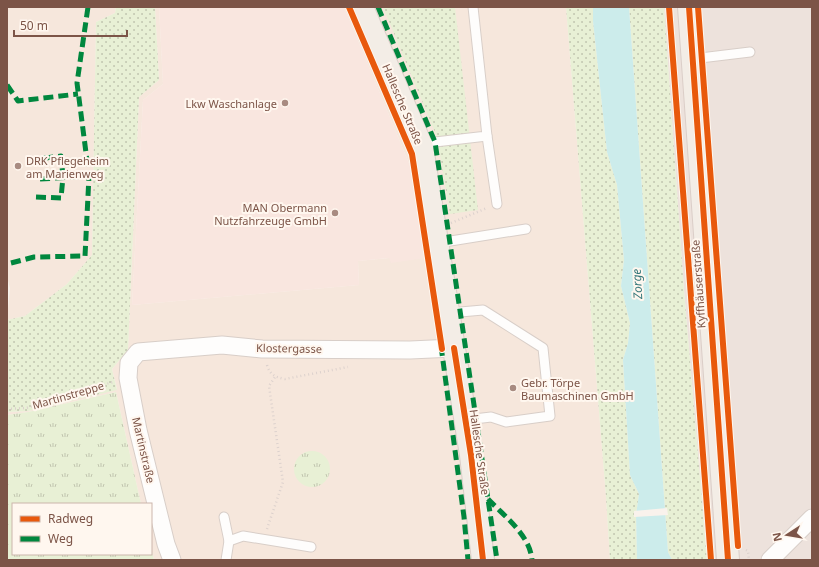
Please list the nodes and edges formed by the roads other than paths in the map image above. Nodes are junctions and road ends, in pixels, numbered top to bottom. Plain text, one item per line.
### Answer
1 (362, 7) edge
2 (473, 7) edge
3 (689, 7) edge
4 (750, 52) dead end
5 (692, 59) junction
6 (487, 136) junction
7 (422, 147) junction
8 (497, 204) road end
9 (526, 229) dead end
10 (442, 234) junction
11 (448, 313) junction
12 (454, 348) junction
13 (129, 370) joint
14 (466, 420) junction
15 (224, 517) dead end
16 (812, 518) edge
17 (229, 542) junction
18 (311, 547) dead end
19 (172, 560) edge
20 (226, 560) edge
21 (483, 560) edge
22 (728, 560) edge
23 (770, 560) edge

1 - 7 main road, Hallesche Straße
2 - 6 lane
3 - 5 main road, Kyffhäuserstraße
4 - 5 lane
5 - 22 main road, Kyffhäuserstraße
6 - 7 lane
6 - 8 lane
7 - 10 main road, Hallesche Straße
9 - 10 lane
10 - 11 main road, Hallesche Straße
11 - 12 main road, Hallesche Straße
11 - 14 lane
12 - 13 street, Klostergasse
12 - 14 main road, Hallesche Straße
13 - 19 street, Martinstraße
14 - 21 main road, Hallesche Straße
15 - 17 lane
16 - 23 street
17 - 18 lane
17 - 20 lane

